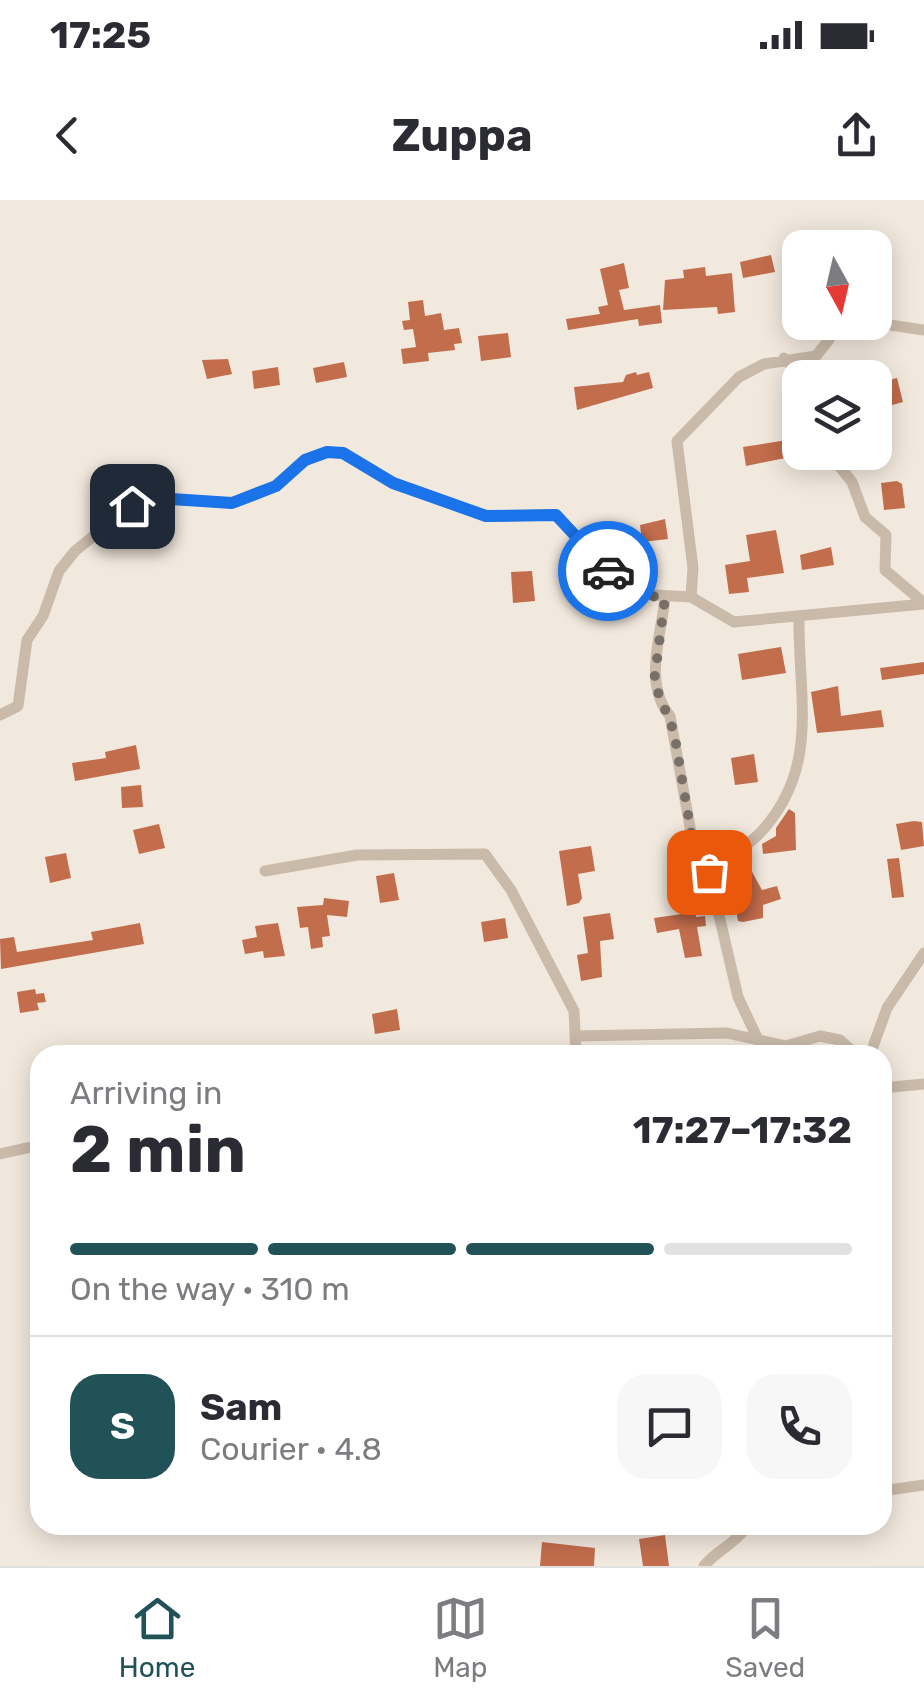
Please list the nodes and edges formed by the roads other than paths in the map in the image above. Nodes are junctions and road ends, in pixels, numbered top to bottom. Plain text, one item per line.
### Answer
1 (892, 325) edge
2 (924, 330) edge
3 (829, 340) edge
4 (784, 358) joint
5 (842, 470) edge
6 (692, 597) junction
7 (665, 598) junction
8 (924, 603) edge
9 (799, 618) junction
10 (0, 716) edge
11 (265, 871) dead end
12 (709, 872) junction
13 (924, 953) edge
14 (575, 1036) junction
15 (760, 1044) junction
16 (575, 1045) edge
17 (773, 1045) edge
18 (789, 1045) edge
19 (846, 1045) edge
20 (874, 1045) edge
21 (924, 1084) edge
22 (892, 1087) edge
23 (30, 1147) edge
24 (0, 1154) edge
25 (924, 1484) edge
26 (892, 1489) edge
27 (742, 1535) edge
28 (704, 1566) edge

1 - 2 street
3 - 4 street
4 - 6 street
5 - 8 street
6 - 7 street
6 - 9 street
7 - 10 street
7 - 12 street
8 - 9 street
9 - 12 street
11 - 14 street
12 - 15 street
13 - 20 street
14 - 15 street
14 - 16 street
15 - 17 street
18 - 19 street
21 - 22 street
23 - 24 street
25 - 26 street
27 - 28 street

